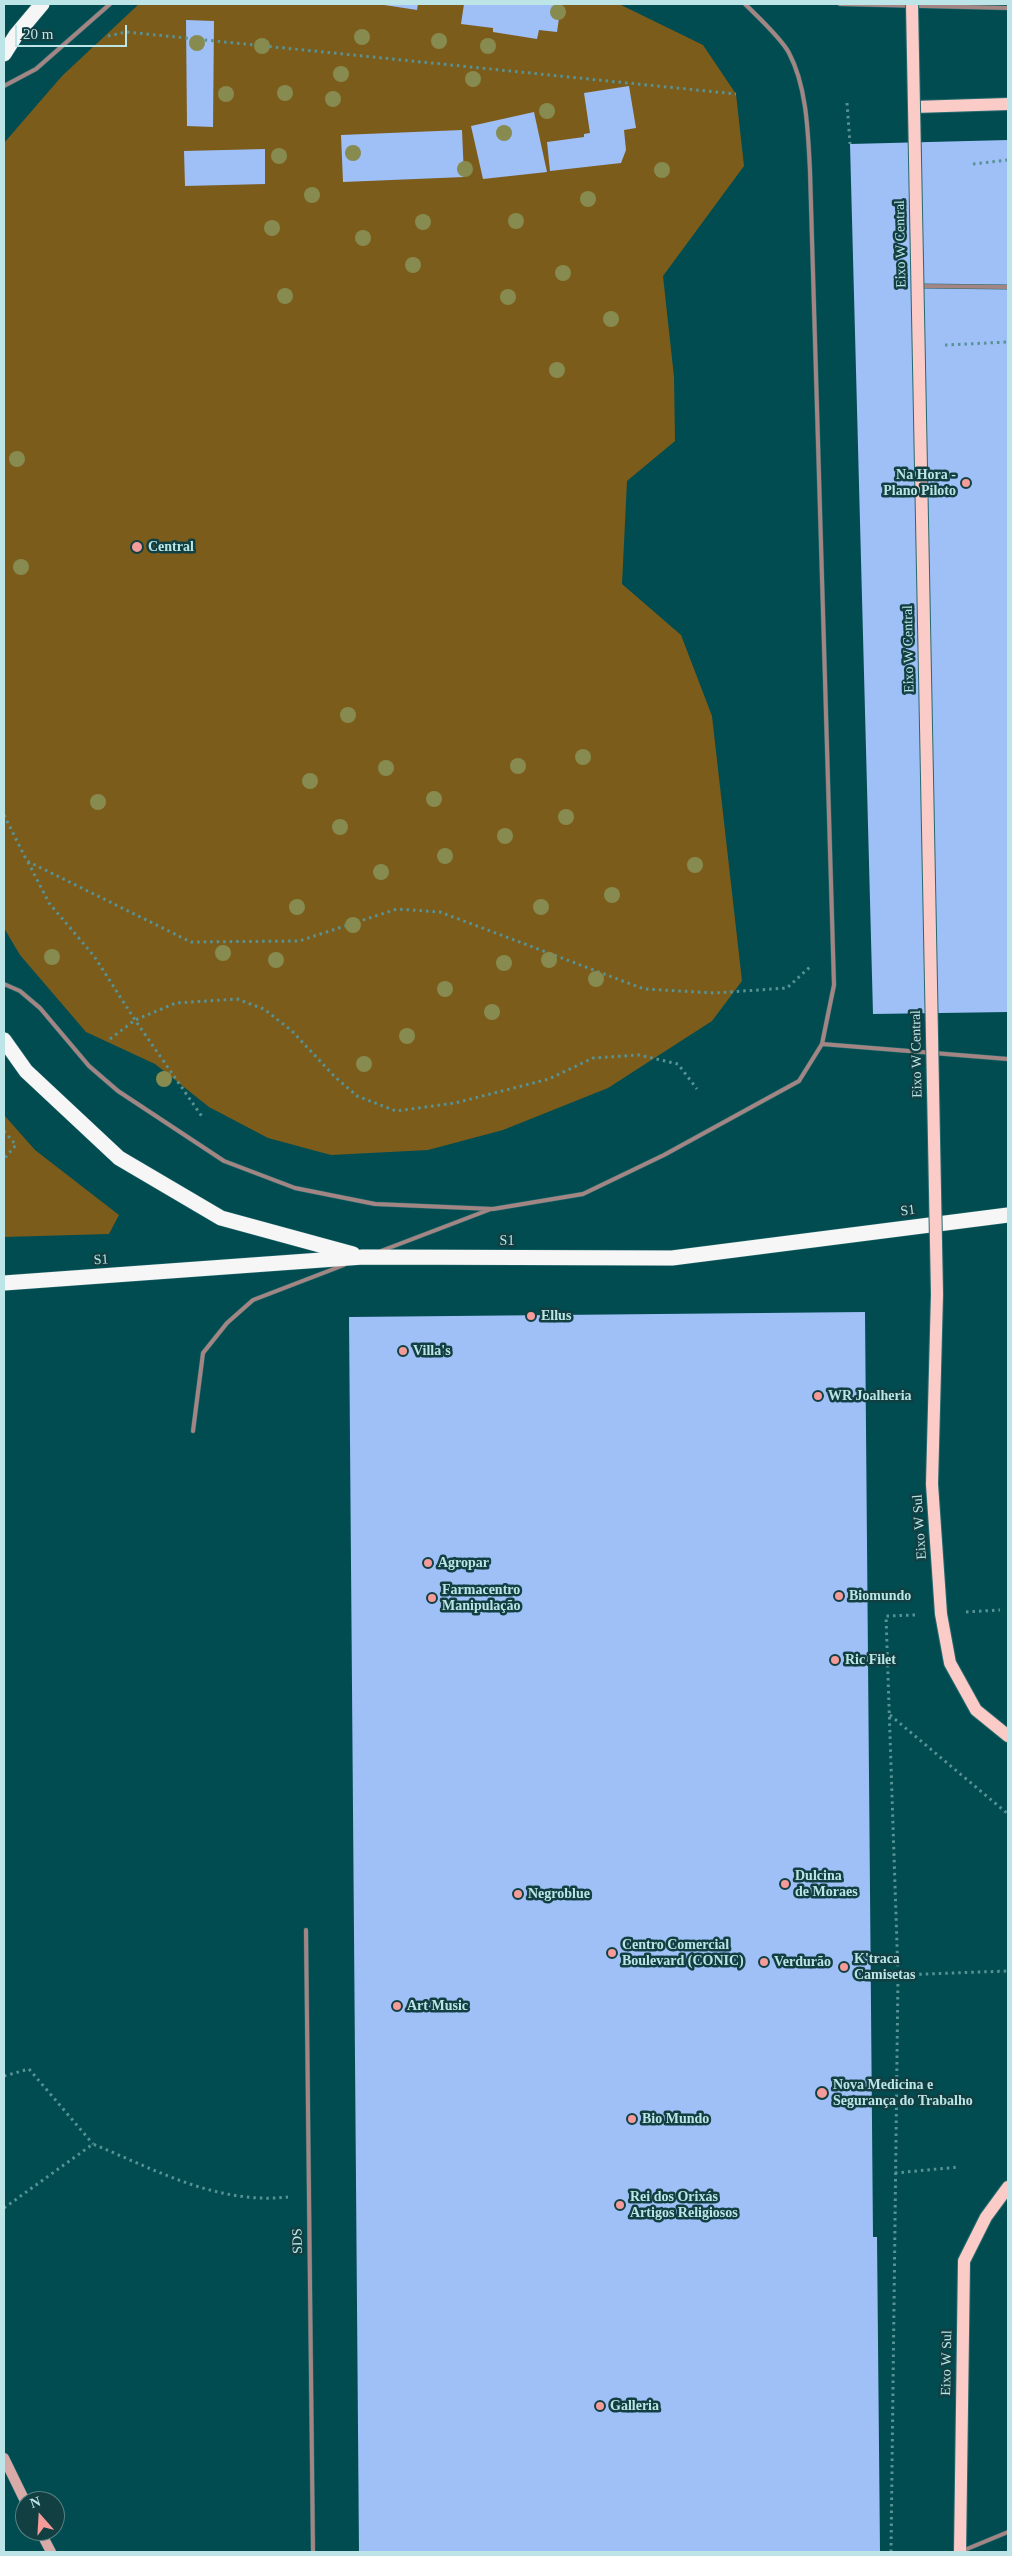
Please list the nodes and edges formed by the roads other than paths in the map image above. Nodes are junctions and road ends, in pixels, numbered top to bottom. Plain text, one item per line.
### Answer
1 (42, 4) edge
2 (110, 4) edge
3 (745, 4) edge
4 (840, 4) edge
5 (912, 4) edge
6 (1008, 8) edge
7 (4, 54) edge
8 (4, 86) edge
9 (1008, 104) edge
10 (914, 107) junction
11 (916, 286) junction
12 (1008, 287) edge
13 (4, 984) edge
14 (4, 1040) edge
15 (822, 1044) junction
16 (1008, 1059) edge
17 (493, 1209) junction
18 (1008, 1215) edge
19 (363, 1257) junction
20 (4, 1283) edge
21 (937, 1294) joint
22 (193, 1431) dead end
23 (1008, 1736) edge
24 (306, 1930) dead end
25 (1008, 2187) edge
26 (4, 2458) edge
27 (20, 2491) edge
28 (1008, 2532) edge
29 (313, 2552) edge
30 (960, 2552) edge

1 - 7 highway
2 - 8 lane
3 - 15 lane
4 - 6 lane
5 - 10 main road, Eixo W Central, bridge
9 - 10 main road
10 - 11 main road, Eixo W Central, bridge
11 - 12 lane
11 - 21 main road, Eixo W Central, bridge
13 - 17 lane
14 - 19 highway
15 - 16 lane
15 - 17 lane
17 - 19 lane
18 - 19 highway, S1
19 - 20 highway, S1
19 - 22 lane
21 - 23 main road, Eixo W Sul
24 - 29 lane, SDS
25 - 30 main road, Eixo W Sul
26 - 27 main road
28 - 30 lane

